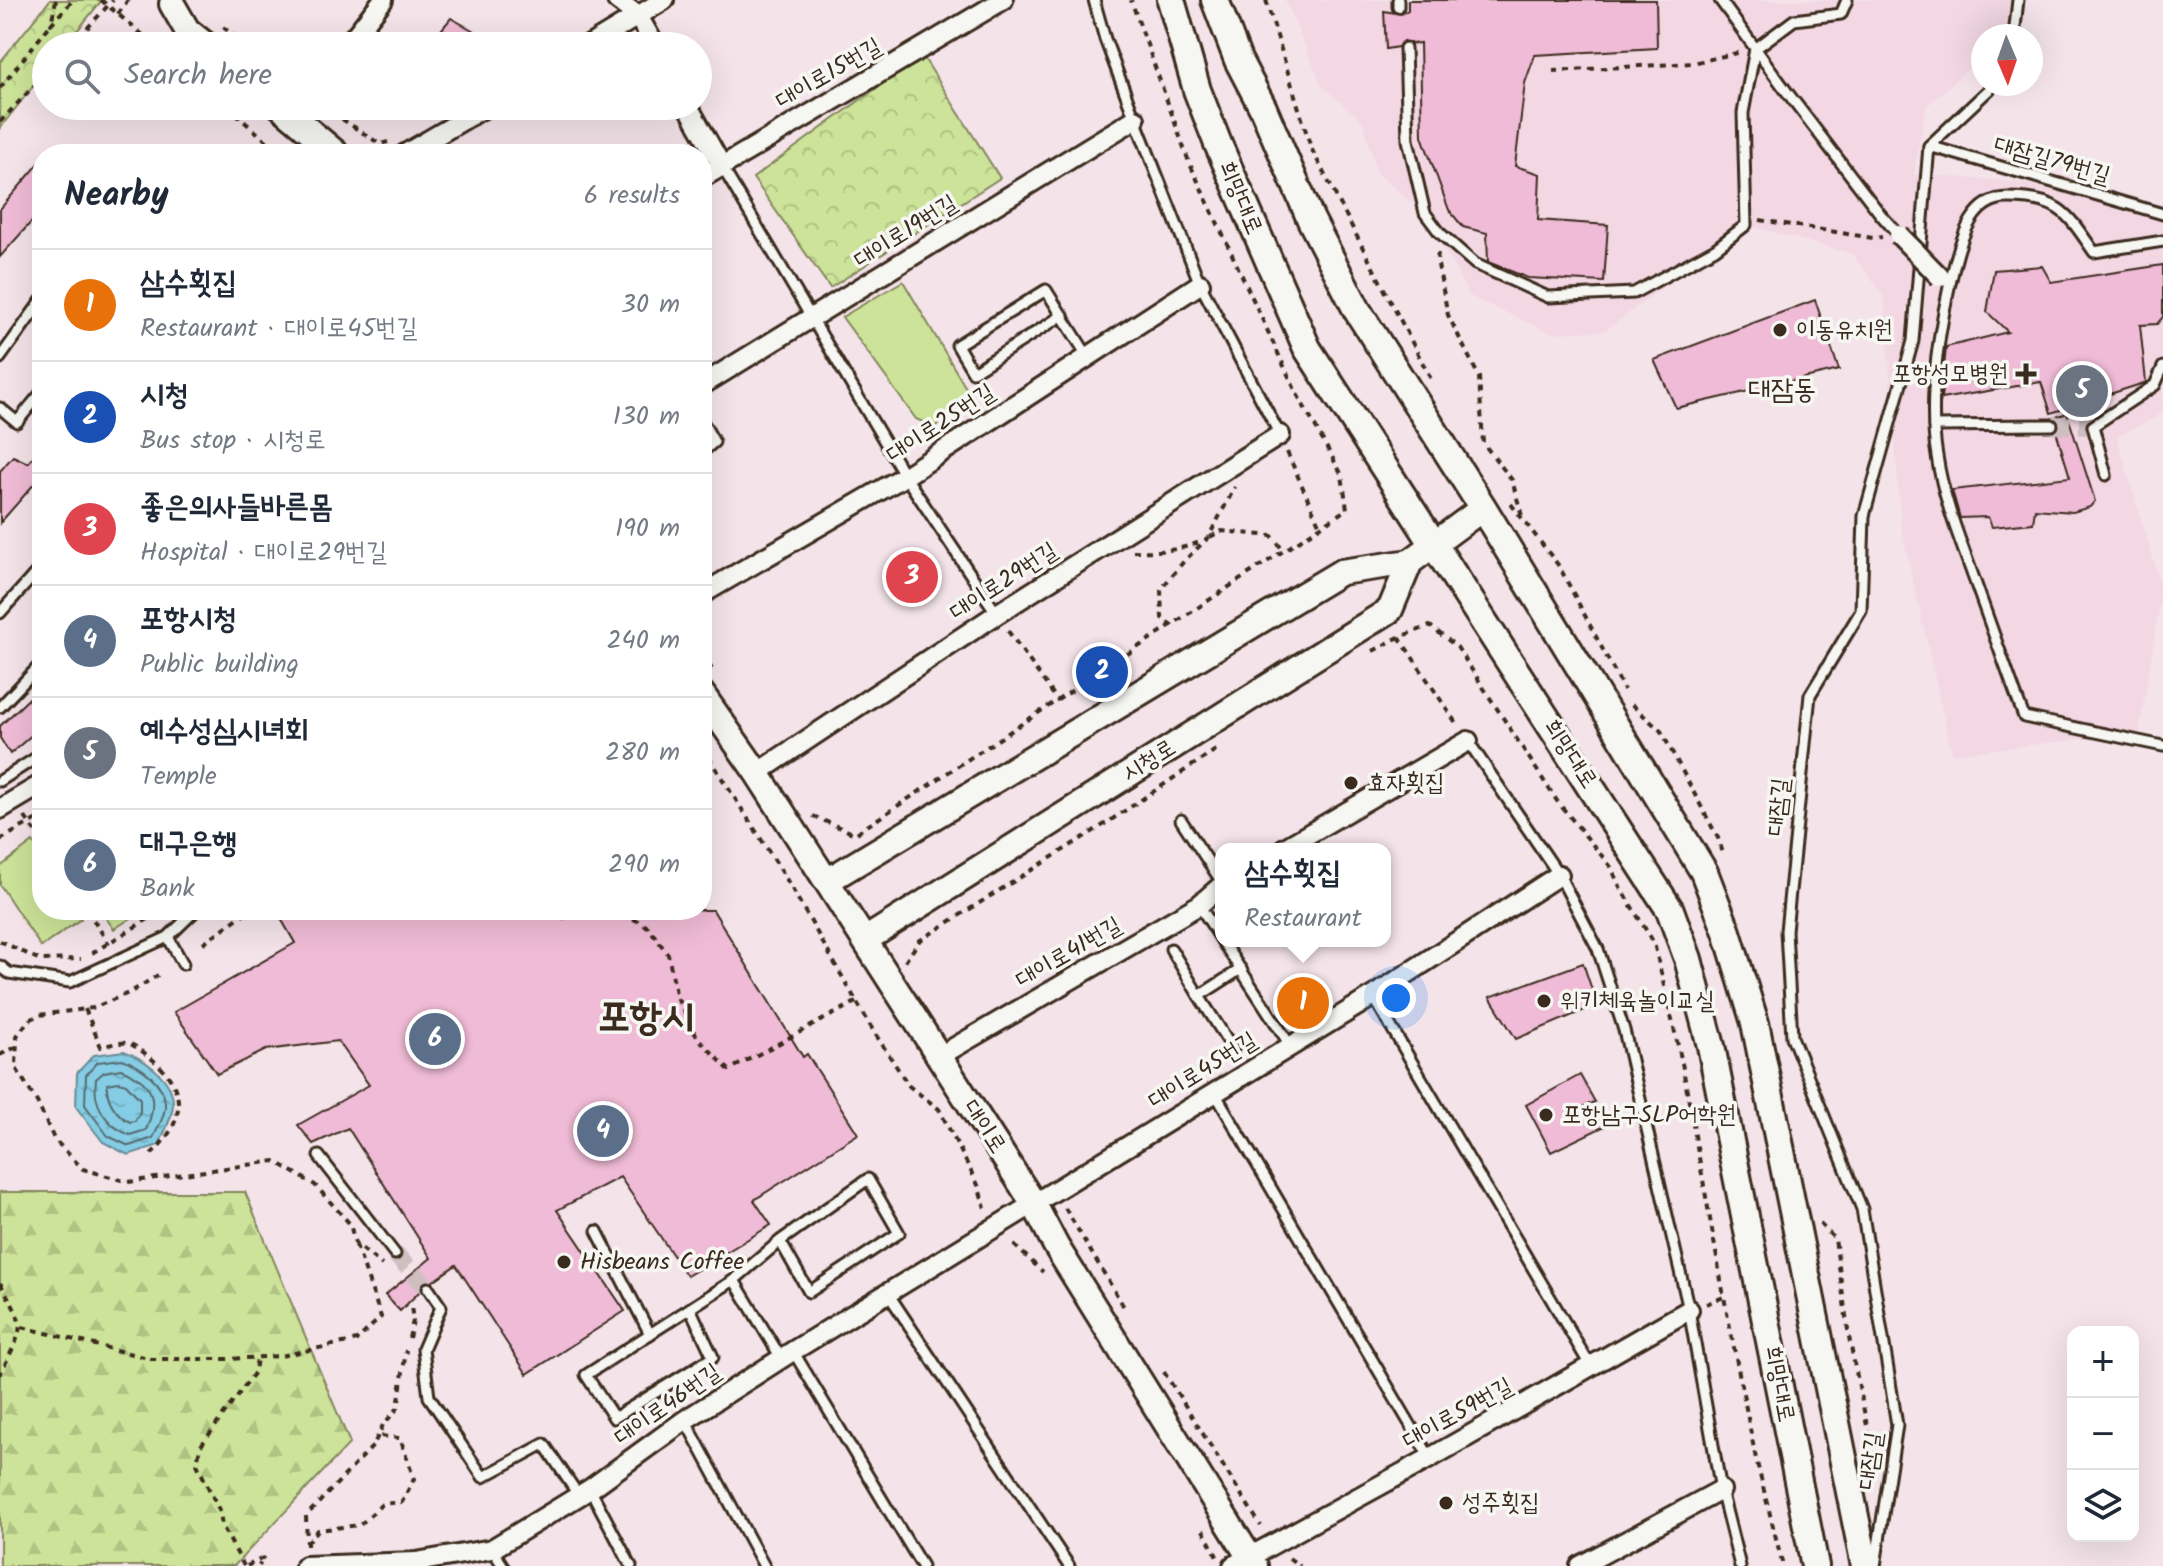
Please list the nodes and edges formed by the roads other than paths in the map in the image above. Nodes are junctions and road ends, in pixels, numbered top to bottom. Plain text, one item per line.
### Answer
1 (383, 0) edge
2 (617, 0) edge
3 (664, 0) edge
4 (1003, 0) edge
5 (1094, 0) edge
6 (1171, 0) edge
7 (1215, 0) edge
8 (1720, 0) edge
9 (1847, 0) edge
10 (2018, 0) edge
11 (172, 2) edge
12 (638, 16) junction
13 (2015, 24) edge
14 (190, 32) edge
15 (358, 32) edge
16 (611, 32) edge
17 (647, 32) edge
18 (1405, 48) dead end
19 (1755, 49) junction
20 (1982, 96) edge
21 (1135, 119) junction
22 (302, 120) edge
23 (458, 120) edge
24 (696, 120) edge
25 (327, 144) edge
26 (407, 144) edge
27 (709, 144) edge
28 (1929, 146) junction
29 (712, 149) edge
30 (721, 165) junction
31 (712, 171) edge
32 (2163, 214) edge
33 (1899, 235) joint
34 (2163, 241) edge
35 (1944, 282) junction
36 (1200, 284) junction
37 (32, 314) edge
38 (1063, 315) junction
39 (810, 319) junction
40 (1088, 357) junction
41 (0, 358) edge
42 (2163, 367) edge
43 (712, 379) edge
44 (32, 404) edge
45 (0, 408) edge
46 (2052, 425) tunnel mouth
47 (1934, 426) junction
48 (1280, 435) joint
49 (2106, 475) dead end
50 (905, 476) junction
51 (1483, 508) junction
52 (1435, 543) junction
53 (1410, 562) junction
54 (32, 577) edge
55 (712, 588) edge
56 (0, 613) edge
57 (997, 614) junction
58 (32, 673) edge
59 (0, 707) edge
60 (712, 708) edge
61 (1468, 741) joint
62 (2163, 746) edge
63 (32, 761) edge
64 (757, 773) junction
65 (0, 782) edge
66 (32, 790) edge
67 (6, 805) edge
68 (1181, 820) dead end
69 (1293, 843) edge
70 (1215, 874) edge
71 (1559, 875) junction
72 (827, 881) junction
73 (1215, 889) edge
74 (1199, 905) junction
75 (184, 920) edge
76 (1215, 929) edge
77 (168, 937) junction
78 (865, 940) junction
79 (1227, 947) edge
80 (1171, 949) dead end
81 (183, 964) dead end
82 (0, 966) edge
83 (1241, 969) junction
84 (1199, 996) junction
85 (1373, 996) junction
86 (1290, 1045) junction
87 (1233, 1049) dead end
88 (938, 1057) junction
89 (1215, 1093) junction
90 (319, 1156) dead end
91 (1034, 1204) junction
92 (597, 1231) dead end
93 (780, 1241) junction
94 (395, 1254) tunnel mouth
95 (734, 1280) junction
96 (428, 1288) tunnel mouth
97 (887, 1292) junction
98 (690, 1308) junction
99 (1689, 1310) junction
100 (650, 1334) junction
101 (787, 1354) junction
102 (1591, 1367) junction
103 (685, 1420) junction
104 (1430, 1458) junction
105 (1721, 1490) junction
106 (585, 1492) junction
107 (492, 1549) junction
108 (1245, 1563) edge
109 (306, 1565) edge
110 (503, 1566) edge
111 (631, 1566) edge
112 (764, 1566) edge
113 (922, 1566) edge
114 (1069, 1566) edge
115 (1580, 1566) edge
116 (1740, 1566) edge
117 (1815, 1566) edge
118 (1865, 1566) edge
119 (1875, 1566) edge

1 - 15 street
2 - 12 street
3 - 12 street
4 - 30 street, 대이로15번길
5 - 21 lane
6 - 52 main road, 희망대로
7 - 51 main road, 희망대로
8 - 19 lane
9 - 19 lane
10 - 13 lane
11 - 14 street
12 - 16 street
12 - 17 street
18 - 19 lane
19 - 33 lane
20 - 28 lane
21 - 36 lane
21 - 39 street, 대이로19번길
22 - 25 street
23 - 26 street
24 - 27 street
28 - 32 lane, 대잠길79번길
28 - 119 lane, 대잠길
29 - 30 street
30 - 31 street, 대이로15번길
30 - 39 lane
33 - 35 street, bridge
34 - 35 lane
35 - 47 lane
36 - 40 street, 대이로25번길
36 - 48 lane
37 - 41 lane
38 - 38 lane
38 - 40 lane
39 - 43 street, 대이로19번길
39 - 50 lane
40 - 50 street, 대이로25번길
42 - 49 lane
44 - 45 lane
46 - 47 lane
47 - 62 lane
48 - 57 street, 대이로29번길
50 - 55 street, 대이로25번길
50 - 57 lane
51 - 52 street
51 - 118 main road, 희망대로
52 - 53 street
52 - 117 main road, 희망대로
53 - 72 street
53 - 78 street, 시청로
54 - 56 lane
57 - 64 street, 대이로29번길
58 - 59 lane
60 - 64 street, 대이로
61 - 69 street
61 - 71 lane
63 - 65 lane
64 - 72 street, 대이로
65 - 67 lane
66 - 67 street
68 - 70 lane
71 - 85 street, 대이로45번길
71 - 99 lane
72 - 78 street, 대이로
73 - 74 street, 대이로41번길
74 - 76 lane
74 - 88 street, 대이로41번길
75 - 77 lane
77 - 81 lane
77 - 82 lane
78 - 88 street, 대이로
79 - 83 lane
80 - 84 lane
83 - 84 lane
83 - 86 lane
84 - 87 lane
85 - 86 street, 대이로45번길
85 - 102 lane
86 - 89 street, 대이로45번길
88 - 91 street, 대이로
89 - 91 street, 대이로45번길
89 - 104 lane
90 - 94 lane
91 - 97 street, 대이로46번길
91 - 108 street, 대이로
92 - 100 lane
93 - 93 lane
93 - 95 lane
95 - 98 lane
95 - 101 lane
96 - 106 lane
97 - 101 street, 대이로46번길
97 - 114 lane
98 - 100 lane
98 - 100 lane
99 - 102 street, 대이로59번길
99 - 105 lane
101 - 103 street, 대이로46번길
101 - 113 lane
102 - 104 street, 대이로59번길
103 - 106 street, 대이로46번길
103 - 112 lane
104 - 108 street, 대이로59번길
105 - 115 street
105 - 116 lane
106 - 107 street, 대이로46번길
106 - 111 lane
107 - 109 street, 대이로46번길
107 - 110 lane

